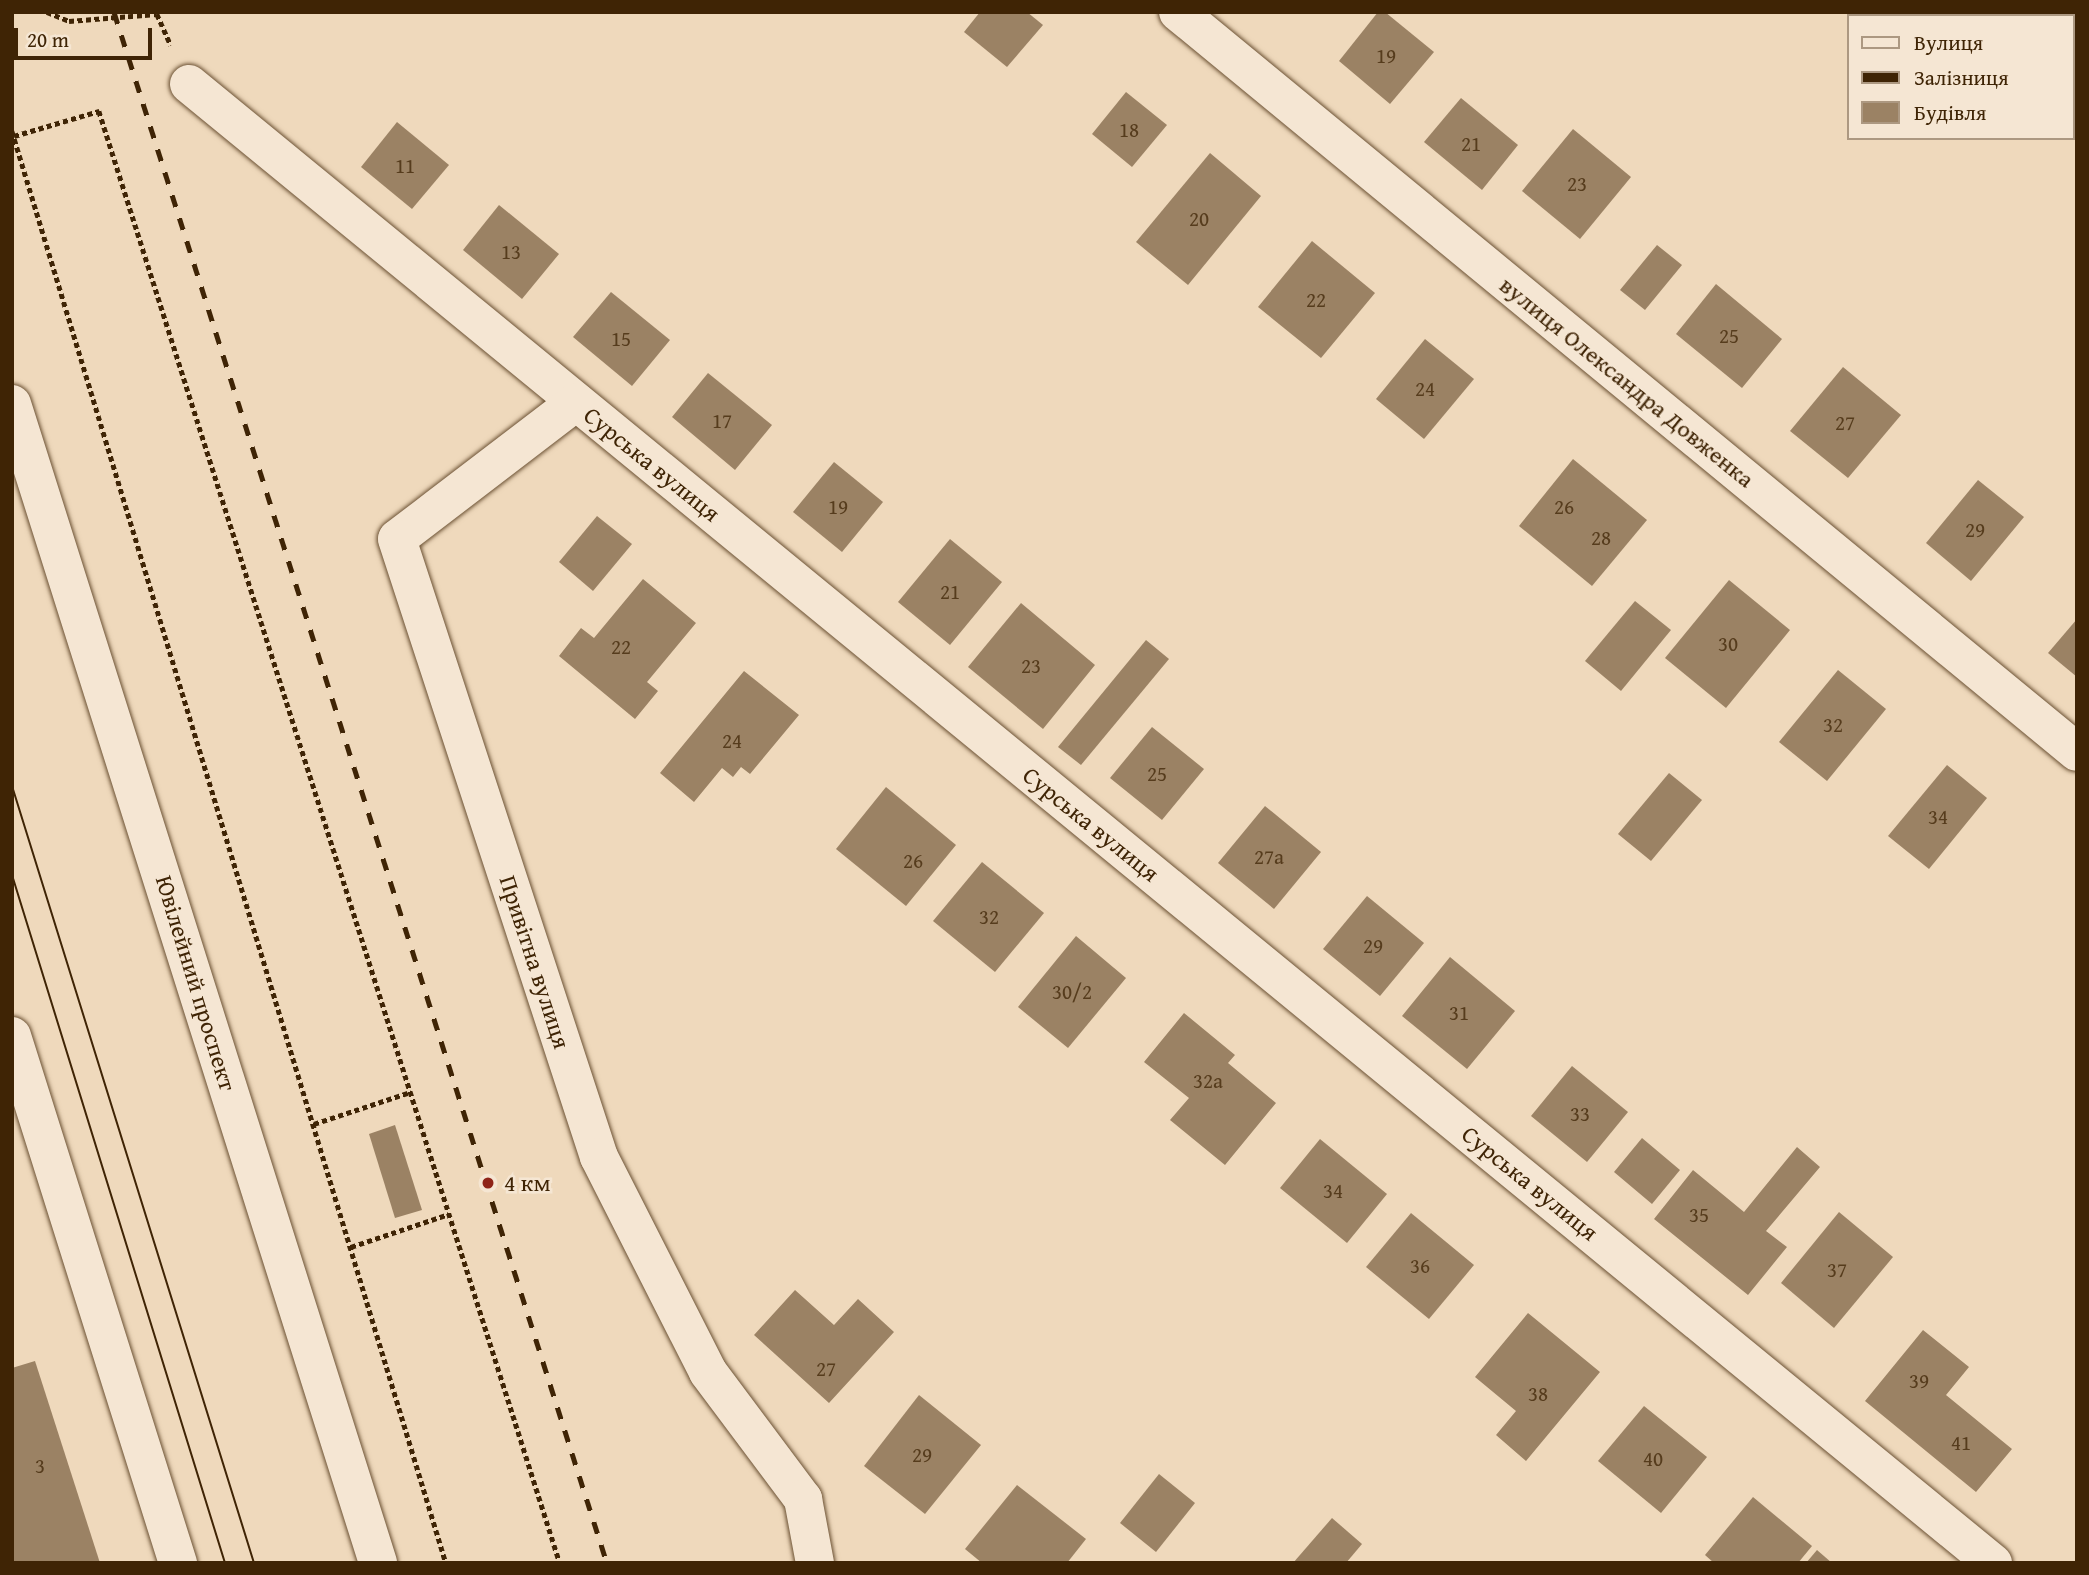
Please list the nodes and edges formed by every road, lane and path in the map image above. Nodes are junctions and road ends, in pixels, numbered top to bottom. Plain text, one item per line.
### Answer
1 (47, 12) edge
2 (1178, 12) edge
3 (189, 84) joint
4 (13, 134) edge
5 (576, 402) junction
6 (12, 404) edge
7 (2077, 752) edge
8 (12, 1036) edge
9 (411, 1092) junction
10 (314, 1124) junction
11 (449, 1214) junction
12 (351, 1247) junction
13 (178, 1563) edge
14 (378, 1563) edge
15 (446, 1563) edge
16 (560, 1563) edge
17 (816, 1563) edge
18 (1993, 1563) edge

1 - 3 path
2 - 7 street, вулиця Олександра Довженка
3 - 5 street, Сурська вулиця
4 - 9 path
4 - 10 path
5 - 17 street, Привітна вулиця
5 - 18 street, Сурська вулиця
6 - 14 street, Ювілейний проспект
8 - 13 street
9 - 10 path
9 - 11 path
10 - 12 path
11 - 12 path
11 - 16 path
12 - 15 path

